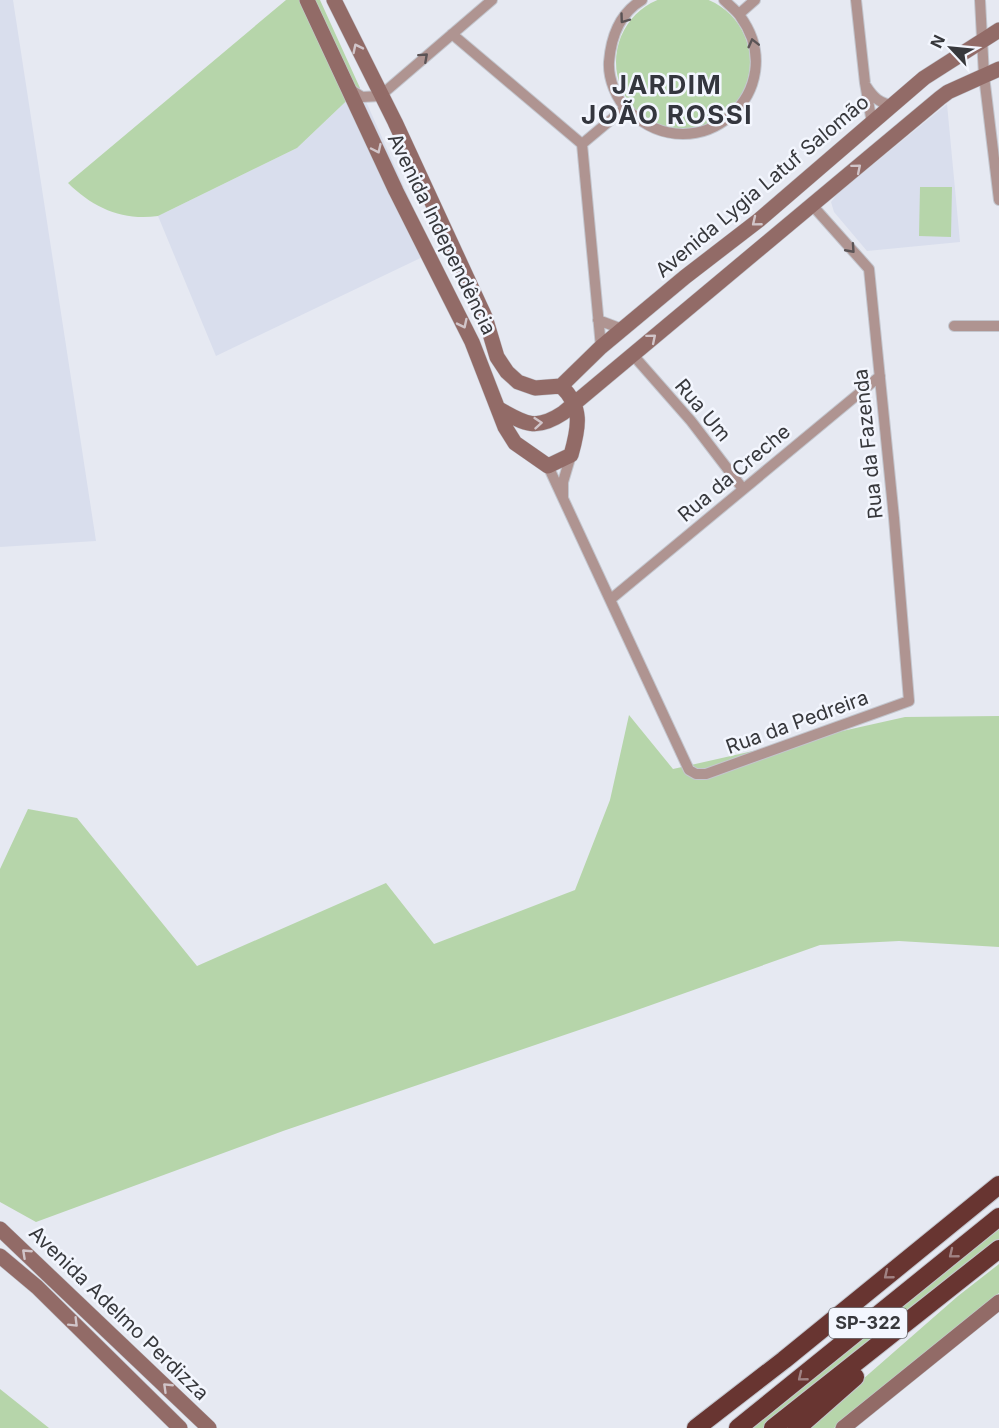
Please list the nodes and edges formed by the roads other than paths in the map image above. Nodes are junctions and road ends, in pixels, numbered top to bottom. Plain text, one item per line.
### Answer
1 (307, 0) edge
2 (334, 0) edge
3 (492, 0) edge
4 (642, 0) edge
5 (724, 0) edge
6 (755, 0) edge
7 (856, 0) edge
8 (980, 0) edge
9 (739, 14) junction
10 (999, 30) edge
11 (452, 34) junction
12 (983, 41) junction
13 (999, 69) edge
14 (984, 76) junction
15 (865, 83) junction
16 (348, 88) junction
17 (380, 96) junction
18 (893, 105) junction
19 (625, 108) junction
20 (872, 123) junction
21 (582, 144) junction
22 (800, 183) junction
23 (999, 200) edge
24 (812, 205) junction
25 (598, 320) junction
26 (954, 326) dead end
27 (999, 326) edge
28 (622, 329) junction
29 (601, 347) junction
30 (633, 355) junction
31 (879, 376) junction
32 (561, 386) junction
33 (575, 403) junction
34 (499, 409) junction
35 (571, 454) junction
36 (548, 466) junction
37 (743, 489) junction
38 (563, 500) junction
39 (611, 598) junction
40 (909, 700) joint
41 (999, 1185) edge
42 (999, 1218) edge
43 (0, 1228) edge
44 (999, 1251) edge
45 (0, 1256) edge
46 (975, 1269) junction
47 (999, 1302) edge
48 (783, 1360) junction
49 (180, 1428) edge
50 (209, 1428) edge
51 (696, 1428) edge
52 (709, 1428) edge
53 (738, 1428) edge
54 (773, 1428) edge
55 (797, 1428) edge
56 (843, 1428) edge

1 - 16 main road, Avenida Independência
17 -> 2 main road, Avenida Independência
3 - 11 street
4 -> 19 street
5 - 9 street
6 - 9 street
7 - 15 street
8 - 12 street
19 -> 9 street
10 - 12 main road, Avenida Lygia Latuf Salomão
17 -> 11 street
11 - 21 street
12 - 14 street
12 - 18 main road, Avenida Lygia Latuf Salomão
13 - 14 main road
14 - 23 street
24 -> 14 main road
15 - 18 street
15 - 20 street
16 - 17 street
16 -> 34 main road, Avenida Independência
17 - 32 main road, Avenida Independência
18 - 20 main road, Avenida Lygia Latuf Salomão
19 - 21 street
20 - 22 main road, Avenida Lygia Latuf Salomão
21 - 25 street
22 - 24 main road
22 -> 28 main road, Avenida Lygia Latuf Salomão
30 -> 24 main road
24 -> 31 street, Rua da Fazenda
25 - 28 street
25 - 29 street
26 - 27 street
28 - 29 main road, Avenida Lygia Latuf Salomão
29 - 32 main road, Avenida Lygia Latuf Salomão
30 - 33 main road
30 - 37 street, Rua Um
31 - 37 street, Rua da Creche
31 - 40 street, Rua da Fazenda
32 - 33 main road
34 -> 33 main road
33 - 35 main road
34 - 36 main road, Avenida Independência
35 - 36 main road
35 - 38 street
36 - 38 street
37 - 39 street, Rua da Creche
38 - 39 street
39 - 40 street, Rua da Pedreira
41 -> 48 highway
42 -> 53 highway, SP-322
50 -> 43 main road, Avenida Adelmo Perdizza
44 - 46 highway
45 -> 49 main road, Avenida Adelmo Perdizza
46 - 54 highway, SP-322
46 - 55 highway
47 - 56 main road
48 - 51 highway
48 - 52 highway

